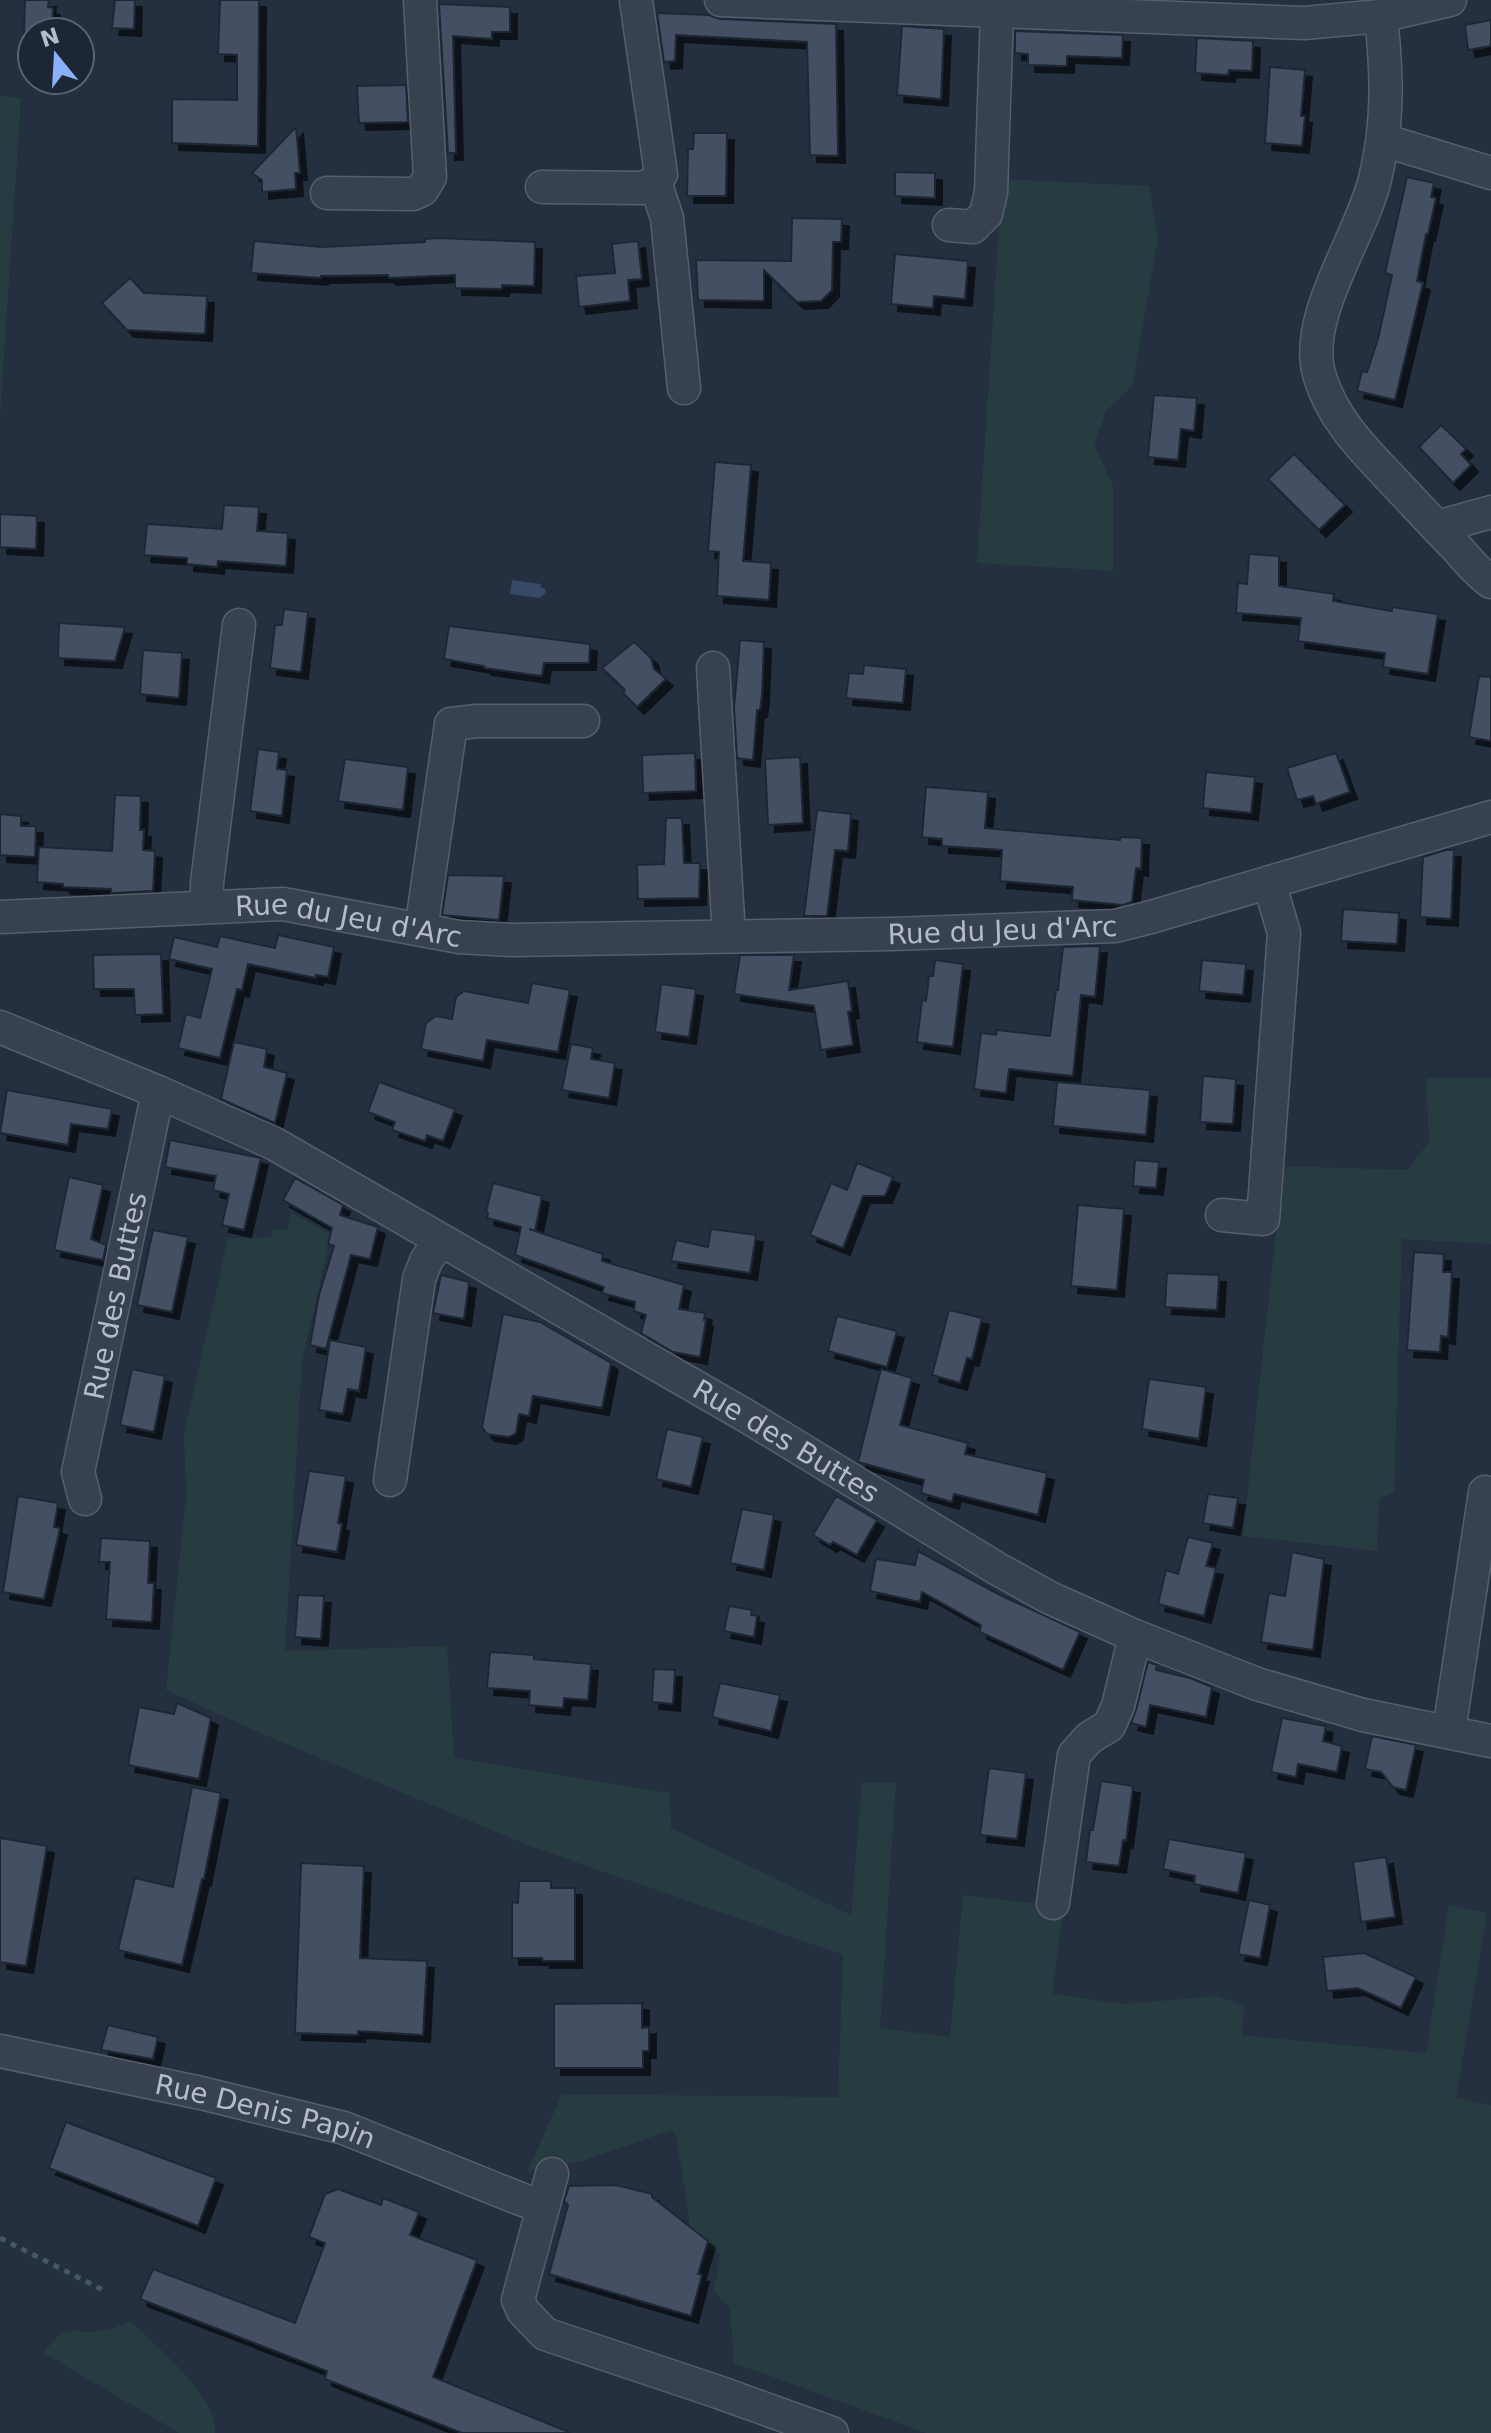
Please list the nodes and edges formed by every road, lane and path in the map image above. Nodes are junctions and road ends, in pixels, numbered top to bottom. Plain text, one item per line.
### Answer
1 (420, 0) edge
2 (636, 0) edge
3 (721, 0) edge
4 (1437, 2) edge
5 (997, 12) junction
6 (1381, 16) junction
7 (1383, 140) junction
8 (1491, 173) edge
9 (655, 182) junction
10 (542, 187) dead end
11 (327, 193) dead end
12 (949, 225) dead end
13 (684, 388) dead end
14 (1491, 512) edge
15 (1437, 527) junction
16 (1491, 582) edge
17 (239, 625) dead end
18 (713, 668) dead end
19 (583, 721) dead end
20 (1491, 817) edge
21 (1269, 882) junction
22 (207, 907) junction
23 (0, 917) edge
24 (421, 930) junction
25 (729, 936) junction
26 (0, 1027) edge
27 (158, 1092) junction
28 (1222, 1215) dead end
29 (439, 1241) junction
30 (390, 1480) dead end
31 (1485, 1492) dead end
32 (85, 1499) dead end
33 (1135, 1636) junction
34 (1449, 1731) junction
35 (1491, 1741) edge
36 (1053, 1903) dead end
37 (0, 2051) edge
38 (552, 2174) dead end
39 (533, 2203) junction
40 (0, 2238) edge
41 (107, 2292) dead end
42 (832, 2433) edge

1 - 11 street
2 - 9 street
3 - 5 street
4 - 6 street
5 - 6 street
5 - 12 street
6 - 7 street
7 - 8 street
7 - 15 street
9 - 10 street
9 - 13 street
14 - 15 street
15 - 16 street
17 - 22 street, Rue du Jeu d'Arc
18 - 25 street
19 - 24 street
20 - 21 street, Rue du Jeu d'Arc
21 - 25 street, Rue du Jeu d'Arc
21 - 28 street
22 - 23 street, Rue du Jeu d'Arc
22 - 24 street, Rue du Jeu d'Arc
24 - 25 street, Rue du Jeu d'Arc
26 - 27 street, Rue des Buttes
27 - 29 street, Rue des Buttes
27 - 32 street, Rue des Buttes
29 - 30 street
29 - 33 street, Rue des Buttes
31 - 34 street
33 - 34 street, Rue des Buttes
33 - 36 street
34 - 35 street, Rue des Buttes
37 - 39 street, Rue Denis Papin
38 - 39 street
39 - 42 street
40 - 41 path

